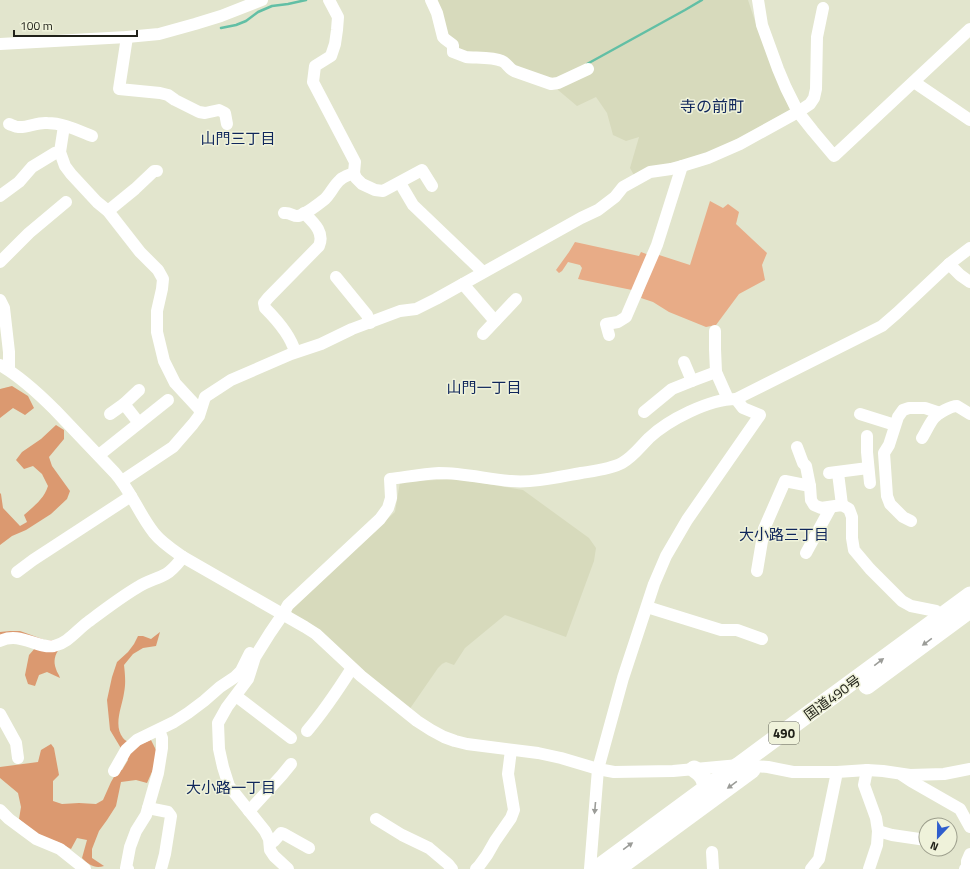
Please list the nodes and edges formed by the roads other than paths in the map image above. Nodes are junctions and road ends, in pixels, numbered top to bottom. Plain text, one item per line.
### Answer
1 (262, 0) edge
2 (329, 0) edge
3 (431, 0) edge
4 (758, 0) edge
5 (823, 8) dead end
6 (970, 30) edge
7 (127, 37) junction
8 (0, 44) edge
9 (588, 69) dead end
10 (914, 82) junction
11 (798, 112) junction
12 (970, 120) edge
13 (9, 124) dead end
14 (227, 124) dead end
15 (64, 126) junction
16 (92, 136) dead end
17 (60, 152) junction
18 (682, 166) junction
19 (157, 171) dead end
20 (354, 173) junction
21 (400, 183) junction
22 (432, 186) dead end
23 (0, 196) edge
24 (66, 202) dead end
25 (108, 211) junction
26 (284, 212) dead end
27 (304, 213) junction
28 (970, 248) edge
29 (0, 262) edge
30 (949, 264) junction
31 (483, 272) junction
32 (336, 277) dead end
33 (970, 282) edge
34 (463, 284) junction
35 (516, 299) dead end
36 (0, 300) edge
37 (495, 321) junction
38 (370, 323) junction
39 (715, 331) dead end
40 (483, 334) dead end
41 (609, 335) dead end
42 (295, 352) junction
43 (684, 362) dead end
44 (5, 367) edge
45 (716, 372) junction
46 (692, 381) junction
47 (139, 390) dead end
48 (732, 399) junction
49 (168, 400) dead end
50 (124, 404) junction
51 (200, 410) junction
52 (644, 412) dead end
53 (940, 413) junction
54 (110, 414) dead end
55 (860, 414) dead end
56 (970, 414) edge
57 (139, 423) junction
58 (895, 426) junction
59 (867, 436) dead end
60 (922, 438) dead end
61 (797, 447) dead end
62 (867, 452) junction
63 (884, 453) junction
64 (99, 456) junction
65 (868, 468) junction
66 (122, 480) junction
67 (870, 483) dead end
68 (810, 486) junction
69 (131, 496) junction
70 (836, 506) junction
71 (911, 521) dead end
72 (806, 553) dead end
73 (183, 557) junction
74 (757, 571) dead end
75 (17, 572) dead end
76 (970, 595) edge
77 (647, 607) junction
78 (970, 610) edge
79 (283, 614) junction
80 (944, 622) junction
81 (762, 639) dead end
82 (0, 640) edge
83 (264, 643) junction
84 (352, 668) junction
85 (236, 696) junction
86 (0, 714) edge
87 (159, 730) junction
88 (307, 731) dead end
89 (291, 738) dead end
90 (511, 750) junction
91 (18, 758) dead end
92 (291, 764) dead end
93 (740, 765) junction
94 (758, 766) junction
95 (598, 769) junction
96 (694, 769) junction
97 (970, 769) edge
98 (867, 770) junction
99 (114, 771) dead end
100 (837, 772) junction
101 (899, 773) junction
102 (706, 788) junction
103 (148, 808) junction
104 (0, 810) edge
105 (249, 811) junction
106 (376, 819) dead end
107 (970, 827) edge
108 (878, 830) junction
109 (918, 839) edge
110 (270, 844) junction
111 (309, 848) dead end
112 (712, 852) dead end
113 (970, 854) edge
114 (818, 864) edge
115 (85, 869) edge
116 (126, 869) edge
117 (161, 869) edge
118 (288, 869) edge
119 (452, 869) edge
120 (476, 869) edge
121 (590, 869) edge
122 (596, 869) edge
123 (617, 869) edge
124 (713, 869) edge
125 (812, 869) edge
126 (868, 869) edge
127 (965, 869) edge

1 - 7 street
2 - 20 street
3 - 9 street
4 - 11 street
5 - 11 street
6 - 10 street
7 - 8 street
7 - 14 street
10 - 11 street
10 - 12 street
11 - 18 street
13 - 15 street
15 - 16 street
15 - 17 street
17 - 23 street
17 - 25 street
18 - 31 street
18 - 41 street
19 - 25 street
20 - 21 street
20 - 27 street
21 - 22 street
21 - 31 street
24 - 29 street
25 - 51 street
26 - 27 street
27 - 42 street
28 - 30 street
30 - 33 street
30 - 48 street
31 - 34 street
32 - 38 street
34 - 37 street
34 - 38 street
35 - 37 street
36 - 44 street
37 - 40 street
38 - 42 street
39 - 45 street
42 - 51 street
43 - 46 street
44 - 64 street
45 - 46 street
45 - 48 street
46 - 52 street
47 - 50 street
48 - 77 street
48 - 79 street
49 - 57 street
50 - 54 street
50 - 57 street
51 - 66 street
53 - 56 street
53 - 58 street
53 - 60 street
55 - 58 street
57 - 64 street
58 - 63 street
59 - 62 street
61 - 68 street
62 - 63 street
62 - 65 street
63 - 71 street
64 - 66 street
65 - 67 street
65 - 70 street
66 - 69 street
68 - 70 street
68 - 74 street
69 - 73 street
69 - 75 street
70 - 72 street
70 - 80 street
73 - 79 street
73 - 82 street
76 - 80 highway, 国道490号 / 490
77 - 81 street
77 - 95 street
78 - 80 highway, 国道490号 / 490
79 - 83 street
79 - 84 street
93 -> 80 highway, 国道490号 / 490
80 -> 94 highway, 国道490号 / 490
83 - 85 street
83 - 87 street
84 - 88 street
84 - 90 street
85 - 89 street
85 - 105 street
86 - 91 street
87 - 99 street
87 - 103 street
90 - 95 street
90 - 120 street
92 - 105 street
93 - 94 street
93 - 96 street
93 - 102 highway, 国道490号 / 490
94 - 100 street
94 -> 123 highway, 国道490号 / 490
95 - 96 street
95 -> 121 street
96 - 102 highway
97 - 101 street
98 - 100 street
98 - 101 street
98 - 108 street
100 - 114 street
101 - 107 street
122 -> 102 highway, 国道490号 / 490
103 - 116 street
103 - 117 street
104 - 115 street
105 - 110 street
106 - 119 street
108 - 109 street
108 - 126 street
110 - 111 street
110 - 118 street
112 - 124 street
113 - 127 street
114 - 125 street

